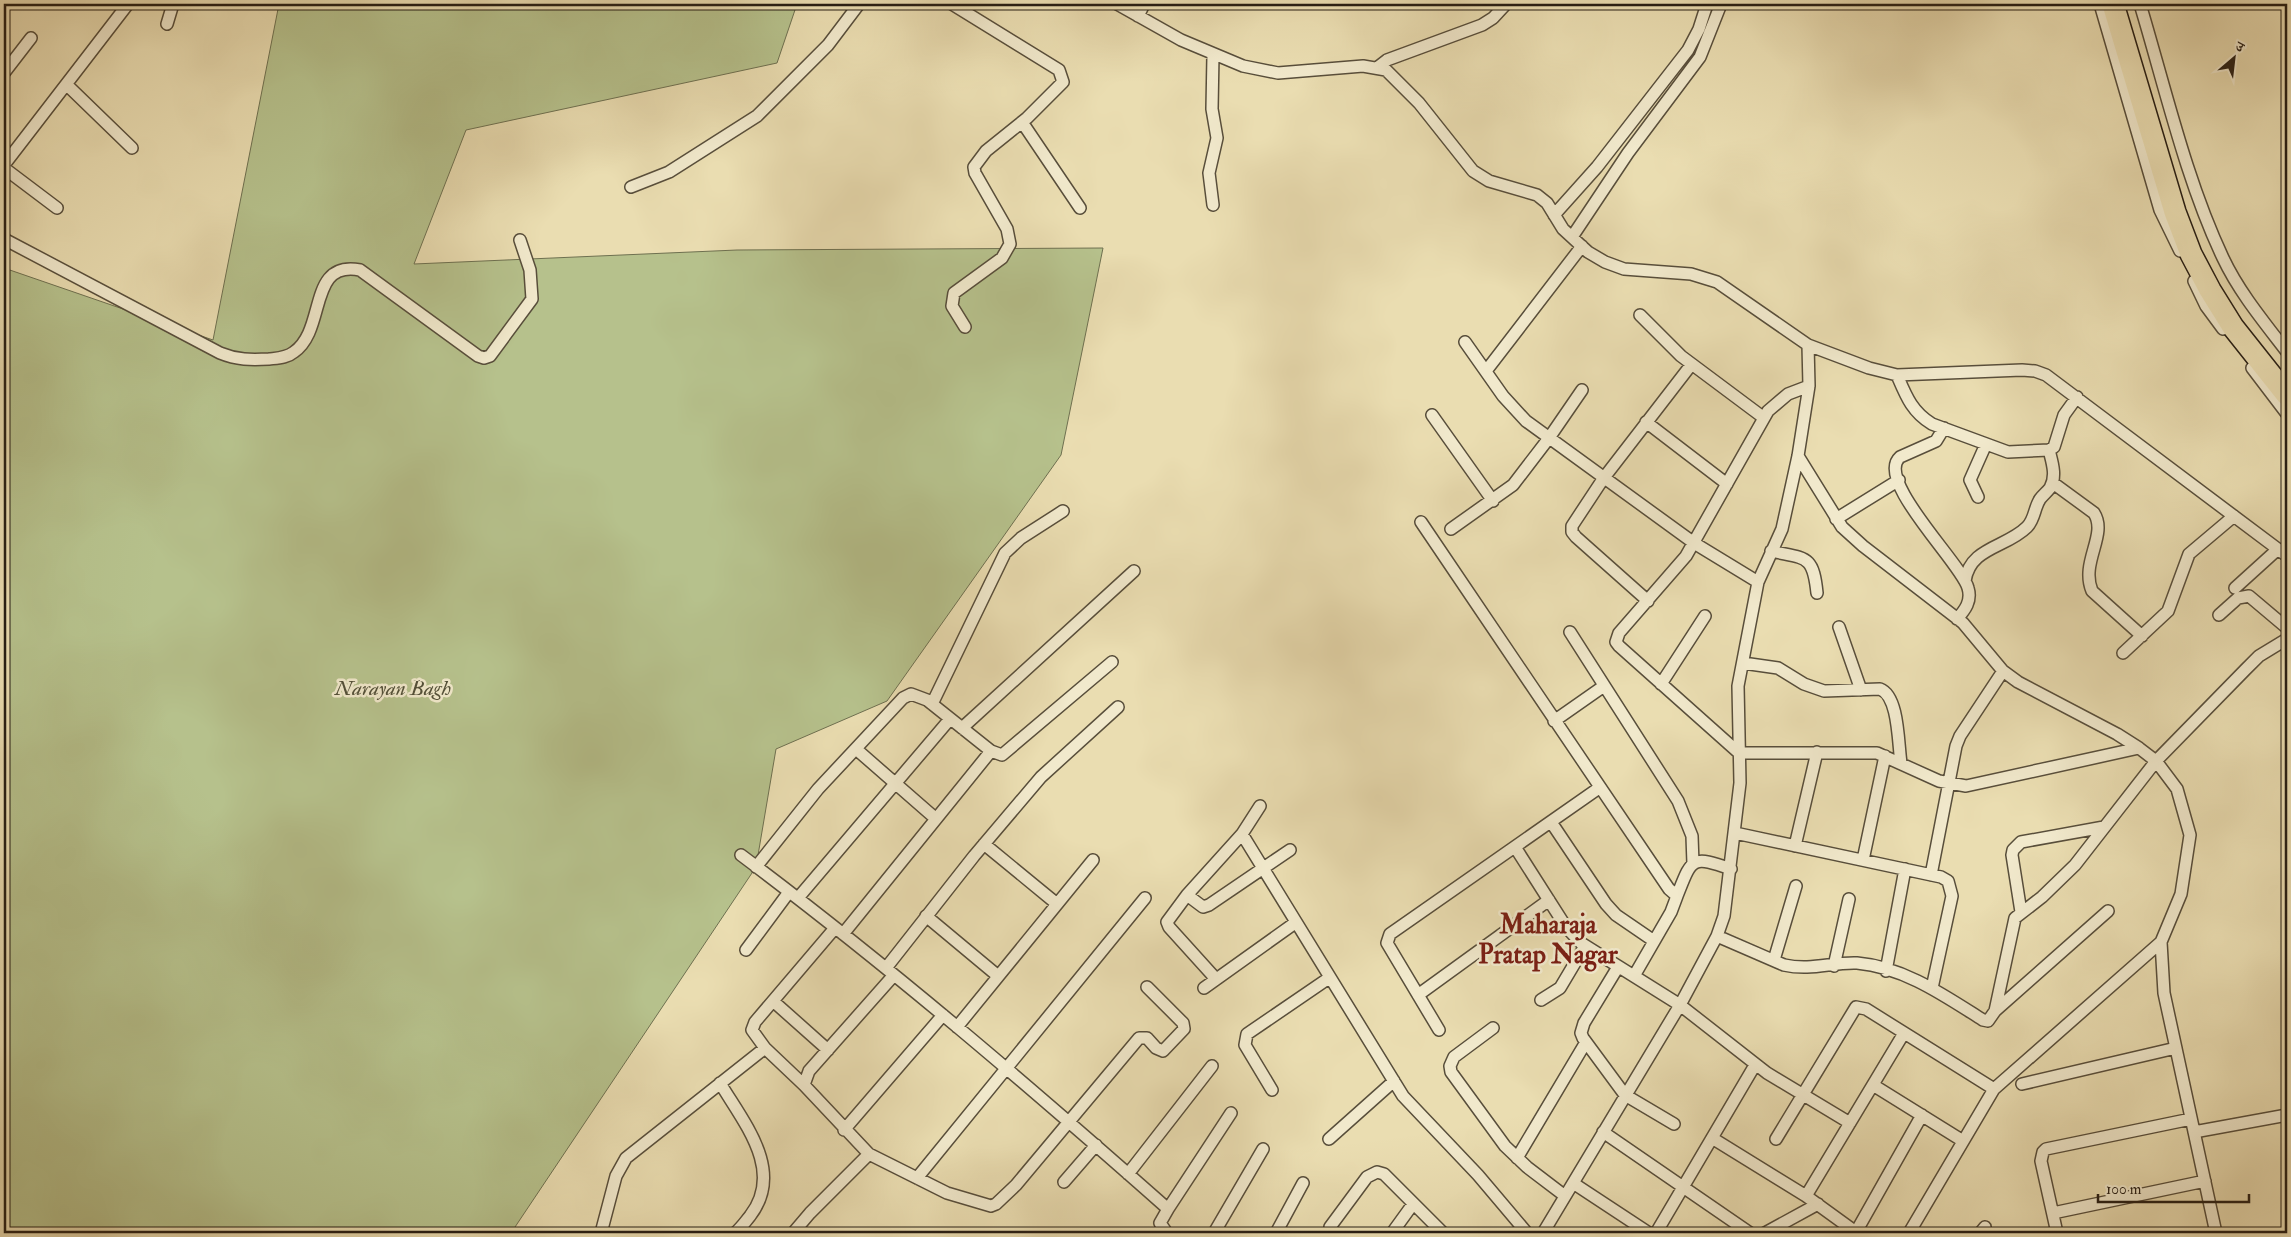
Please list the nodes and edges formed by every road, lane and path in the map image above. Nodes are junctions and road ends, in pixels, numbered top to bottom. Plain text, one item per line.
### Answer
1 (128, 4) edge
2 (173, 4) edge
3 (859, 4) edge
4 (952, 4) edge
5 (1144, 4) edge
6 (1506, 4) edge
7 (1707, 4) edge
8 (1721, 4) edge
9 (2100, 4) edge
10 (2113, 4) edge
11 (2127, 4) edge
12 (2140, 4) edge
13 (1122, 5) edge
14 (1138, 16) junction
15 (167, 24) dead end
16 (31, 38) dead end
17 (1693, 42) junction
18 (1704, 50) junction
19 (1213, 55) junction
20 (1378, 67) junction
21 (4, 73) edge
22 (67, 85) junction
23 (1655, 93) junction
24 (1665, 102) junction
25 (1022, 122) junction
26 (1617, 142) junction
27 (132, 148) dead end
28 (1628, 153) junction
29 (4, 166) edge
30 (631, 187) dead end
31 (1213, 205) dead end
32 (57, 208) dead end
33 (1080, 208) dead end
34 (1554, 215) junction
35 (1572, 237) junction
36 (4, 239) edge
37 (520, 240) dead end
38 (1582, 246) junction
39 (1640, 315) dead end
40 (965, 327) dead end
41 (1465, 342) dead end
42 (1808, 345) junction
43 (2287, 352) edge
44 (1691, 365) junction
45 (1486, 371) junction
46 (2287, 372) edge
47 (1897, 375) junction
48 (1809, 386) junction
49 (1582, 390) dead end
50 (2287, 394) edge
51 (2077, 397) junction
52 (1432, 414) dead end
53 (2287, 414) edge
54 (1764, 418) junction
55 (1646, 422) junction
56 (1944, 428) junction
57 (1549, 438) junction
58 (1986, 444) junction
59 (2050, 450) junction
60 (1798, 456) junction
61 (1603, 479) junction
62 (1899, 480) junction
63 (2053, 483) junction
64 (1727, 484) junction
65 (1978, 497) dead end
66 (1492, 501) junction
67 (1063, 511) dead end
68 (2234, 516) junction
69 (1836, 519) junction
70 (1421, 522) dead end
71 (1451, 528) dead end
72 (1694, 543) junction
73 (1771, 551) junction
74 (2282, 552) edge
75 (1134, 571) dead end
76 (1965, 581) junction
77 (1758, 582) junction
78 (2235, 588) dead end
79 (1817, 593) dead end
80 (1648, 601) junction
81 (2219, 615) dead end
82 (1705, 616) dead end
83 (1957, 618) junction
84 (1840, 627) dead end
85 (2287, 628) edge
86 (1570, 632) dead end
87 (2142, 636) junction
88 (2287, 639) edge
89 (2124, 653) dead end
90 (1112, 662) dead end
91 (1742, 663) junction
92 (2003, 671) junction
93 (1661, 684) junction
94 (1604, 686) junction
95 (1861, 690) junction
96 (932, 704) junction
97 (1118, 707) dead end
98 (950, 719) junction
99 (1554, 721) junction
100 (962, 728) junction
101 (2139, 748) junction
102 (856, 749) junction
103 (991, 751) junction
104 (1817, 752) junction
105 (1739, 753) junction
106 (1885, 756) junction
107 (2156, 761) junction
108 (1901, 763) junction
109 (895, 784) junction
110 (1950, 784) junction
111 (1599, 788) junction
112 (1260, 806) dead end
113 (935, 818) junction
114 (1551, 822) junction
115 (2104, 827) junction
116 (1735, 833) junction
117 (1242, 834) junction
118 (984, 844) junction
119 (1795, 846) junction
120 (1515, 847) junction
121 (1290, 850) dead end
122 (741, 855) dead end
123 (1093, 860) dead end
124 (1863, 860) junction
125 (1693, 864) junction
126 (756, 867) junction
127 (1261, 869) junction
128 (1731, 869) junction
129 (1905, 869) junction
130 (1931, 875) junction
131 (1796, 886) dead end
132 (1187, 894) junction
133 (794, 895) junction
134 (1677, 896) junction
135 (1146, 898) dead end
136 (1849, 899) dead end
137 (1549, 900) junction
138 (1057, 904) junction
139 (2108, 910) dead end
140 (2020, 912) junction
141 (926, 916) junction
142 (1295, 923) junction
143 (839, 931) junction
144 (1718, 936) junction
145 (1654, 941) junction
146 (2161, 942) junction
147 (1585, 946) junction
148 (746, 950) dead end
149 (1774, 960) junction
150 (1834, 966) junction
151 (1618, 967) junction
152 (1886, 971) junction
153 (890, 972) junction
154 (998, 976) junction
155 (1634, 976) junction
156 (1329, 978) junction
157 (1216, 979) junction
158 (1147, 987) dead end
159 (1204, 988) dead end
160 (1932, 988) junction
161 (1418, 995) junction
162 (1541, 1000) dead end
163 (773, 1001) junction
164 (1680, 1004) junction
165 (1995, 1011) junction
166 (943, 1015) junction
167 (957, 1027) junction
168 (1493, 1028) dead end
169 (1439, 1030) dead end
170 (1904, 1033) junction
171 (1586, 1042) junction
172 (765, 1048) junction
173 (2176, 1048) junction
174 (828, 1050) junction
175 (1755, 1065) junction
176 (1212, 1066) dead end
177 (1008, 1070) junction
178 (1394, 1081) junction
179 (720, 1083) junction
180 (2022, 1084) dead end
181 (804, 1085) junction
182 (1873, 1085) junction
183 (1994, 1089) junction
184 (1272, 1090) dead end
185 (1802, 1094) junction
186 (1625, 1095) junction
187 (1231, 1113) dead end
188 (2287, 1115) edge
189 (1922, 1116) junction
190 (2191, 1119) junction
191 (1069, 1121) junction
192 (1850, 1123) junction
193 (1674, 1124) dead end
194 (844, 1130) junction
195 (1603, 1132) junction
196 (2194, 1132) junction
197 (1712, 1138) junction
198 (1330, 1139) dead end
199 (1776, 1139) dead end
200 (1964, 1141) junction
201 (1096, 1145) junction
202 (1263, 1149) dead end
203 (869, 1154) junction
204 (1517, 1158) junction
205 (1128, 1174) junction
206 (917, 1178) junction
207 (2205, 1181) junction
208 (1064, 1182) dead end
209 (1304, 1183) dead end
210 (1573, 1183) junction
211 (1683, 1187) junction
212 (1565, 1196) junction
213 (1806, 1196) junction
214 (1413, 1204) junction
215 (1818, 1204) junction
216 (1168, 1208) junction
217 (2053, 1213) junction
218 (1330, 1227) dead end
219 (1781, 1229) edge
220 (601, 1233) edge
221 (735, 1233) edge
222 (793, 1233) edge
223 (1168, 1233) edge
224 (1214, 1233) edge
225 (1276, 1233) edge
226 (1392, 1233) edge
227 (1443, 1233) edge
228 (1527, 1233) edge
229 (1543, 1233) edge
230 (1649, 1233) edge
231 (1656, 1233) edge
232 (1750, 1233) edge
233 (1765, 1233) edge
234 (1856, 1233) edge
235 (1909, 1233) edge
236 (2057, 1233) edge
237 (2216, 1233) edge

1 - 22 street
2 - 15 street
3 - 30 street
4 - 25 street
5 - 14 street
6 - 20 street
7 - 17 street
8 - 18 street
9 - 53 street
10 - 50 highway
11 - 46 highway
12 - 43 street
13 - 14 street
14 - 19 street
16 - 21 street
17 - 18 street
17 - 23 street
18 - 24 street
19 - 20 street
19 - 31 street
20 - 34 street
22 - 27 street
22 - 29 street
23 - 24 street
23 - 26 street
24 - 28 street
25 - 33 street
25 - 40 street
26 - 28 street
26 - 34 street
28 - 35 street
29 - 32 street
34 - 35 street
35 - 38 street
36 - 37 street
38 - 42 street
38 - 45 street
39 - 44 street
41 - 45 street
42 - 47 street
42 - 48 street
44 - 54 street
44 - 55 street
45 - 57 street
47 - 51 street
47 - 56 street
48 - 54 street
48 - 60 street
49 - 57 street
51 - 59 street
51 - 68 street
52 - 66 street
54 - 64 street
55 - 61 street
55 - 64 street
56 - 58 street
56 - 62 street
57 - 61 street
57 - 66 street
58 - 59 street
58 - 65 street
59 - 63 street
60 - 69 street
60 - 73 street
61 - 72 street
61 - 80 street
62 - 69 street
62 - 76 street
63 - 76 street
63 - 87 street
64 - 72 street
66 - 71 street
67 - 96 street
68 - 74 street
68 - 87 street
69 - 83 street
70 - 99 street
72 - 77 street
72 - 80 street
73 - 77 street
73 - 79 street
74 - 78 street
75 - 100 street
76 - 83 street
77 - 91 street
80 - 93 street
81 - 85 street
82 - 93 street
83 - 92 street
84 - 95 street
86 - 94 street
87 - 89 street
88 - 107 street
90 - 103 street
91 - 95 street
91 - 105 street
92 - 101 street
92 - 110 street
93 - 105 street
94 - 99 street
94 - 125 street
95 - 108 street
96 - 98 street
96 - 102 street
97 - 118 street
98 - 100 street
98 - 109 street
99 - 111 street
100 - 103 street
101 - 107 street
101 - 110 street
102 - 109 street
102 - 126 street
103 - 113 street
104 - 105 street
104 - 106 street
104 - 119 street
105 - 116 street
106 - 108 street
106 - 124 street
107 - 115 street
107 - 146 street
108 - 110 street
109 - 113 street
109 - 133 street
110 - 130 street
111 - 114 street
111 - 134 street
112 - 117 street
113 - 143 street
114 - 120 street
114 - 145 street
115 - 140 street
115 - 140 street
116 - 119 street
116 - 128 street
117 - 127 street
117 - 132 street
118 - 138 street
118 - 141 street
119 - 124 street
120 - 137 street
120 - 161 street
121 - 127 street
122 - 126 street
123 - 138 street
124 - 129 street
125 - 128 street
125 - 134 street
126 - 133 street
127 - 132 street
127 - 142 street
128 - 144 street
129 - 130 street
129 - 152 street
130 - 160 street
131 - 149 street
132 - 157 street
133 - 143 street
133 - 148 street
134 - 145 street
135 - 177 street
136 - 150 street
137 - 147 street
137 - 161 street
138 - 154 street
139 - 165 street
140 - 165 street
141 - 153 street
141 - 154 street
142 - 156 street
142 - 157 street
143 - 153 street
143 - 163 street
144 - 149 street
144 - 164 street
145 - 155 street
146 - 173 street
146 - 183 street
147 - 151 street
147 - 162 street
149 - 150 street
150 - 152 street
151 - 155 street
151 - 171 street
152 - 160 street
153 - 166 street
153 - 174 street
154 - 167 street
155 - 164 street
156 - 178 street
156 - 184 street
157 - 159 street
158 - 191 street
160 - 165 street
161 - 169 street
163 - 172 street
163 - 174 street
164 - 175 street
164 - 186 street
166 - 167 street
166 - 194 street
167 - 177 street
168 - 204 street
170 - 182 street
170 - 183 street
170 - 185 street
171 - 186 street
171 - 204 street
172 - 179 street
172 - 181 street
173 - 180 street
173 - 190 street
174 - 181 street
175 - 185 street
175 - 197 street
176 - 205 street
177 - 191 street
177 - 206 street
178 - 198 street
178 - 228 street
179 - 220 street
179 - 221 street
181 - 194 street
182 - 189 street
182 - 192 street
183 - 200 street
185 - 192 street
185 - 199 street
186 - 193 street
186 - 195 street
187 - 216 street
188 - 196 street
189 - 200 street
189 - 234 street
190 - 196 street
190 - 217 street
191 - 201 street
191 - 206 street
192 - 213 street
194 - 203 street
195 - 210 street
195 - 211 street
196 - 207 street
197 - 211 street
197 - 213 street
200 - 235 street
201 - 205 street
201 - 208 street
202 - 224 street
203 - 206 street
203 - 222 street
204 - 212 street
205 - 216 street
207 - 217 street
207 - 237 street
209 - 225 street
210 - 212 street
210 - 230 street
211 - 231 street
211 - 232 street
212 - 229 street
213 - 215 street
214 - 218 street
214 - 226 street
214 - 227 street
215 - 219 street
215 - 234 street
216 - 223 street
217 - 236 street
219 - 233 street

